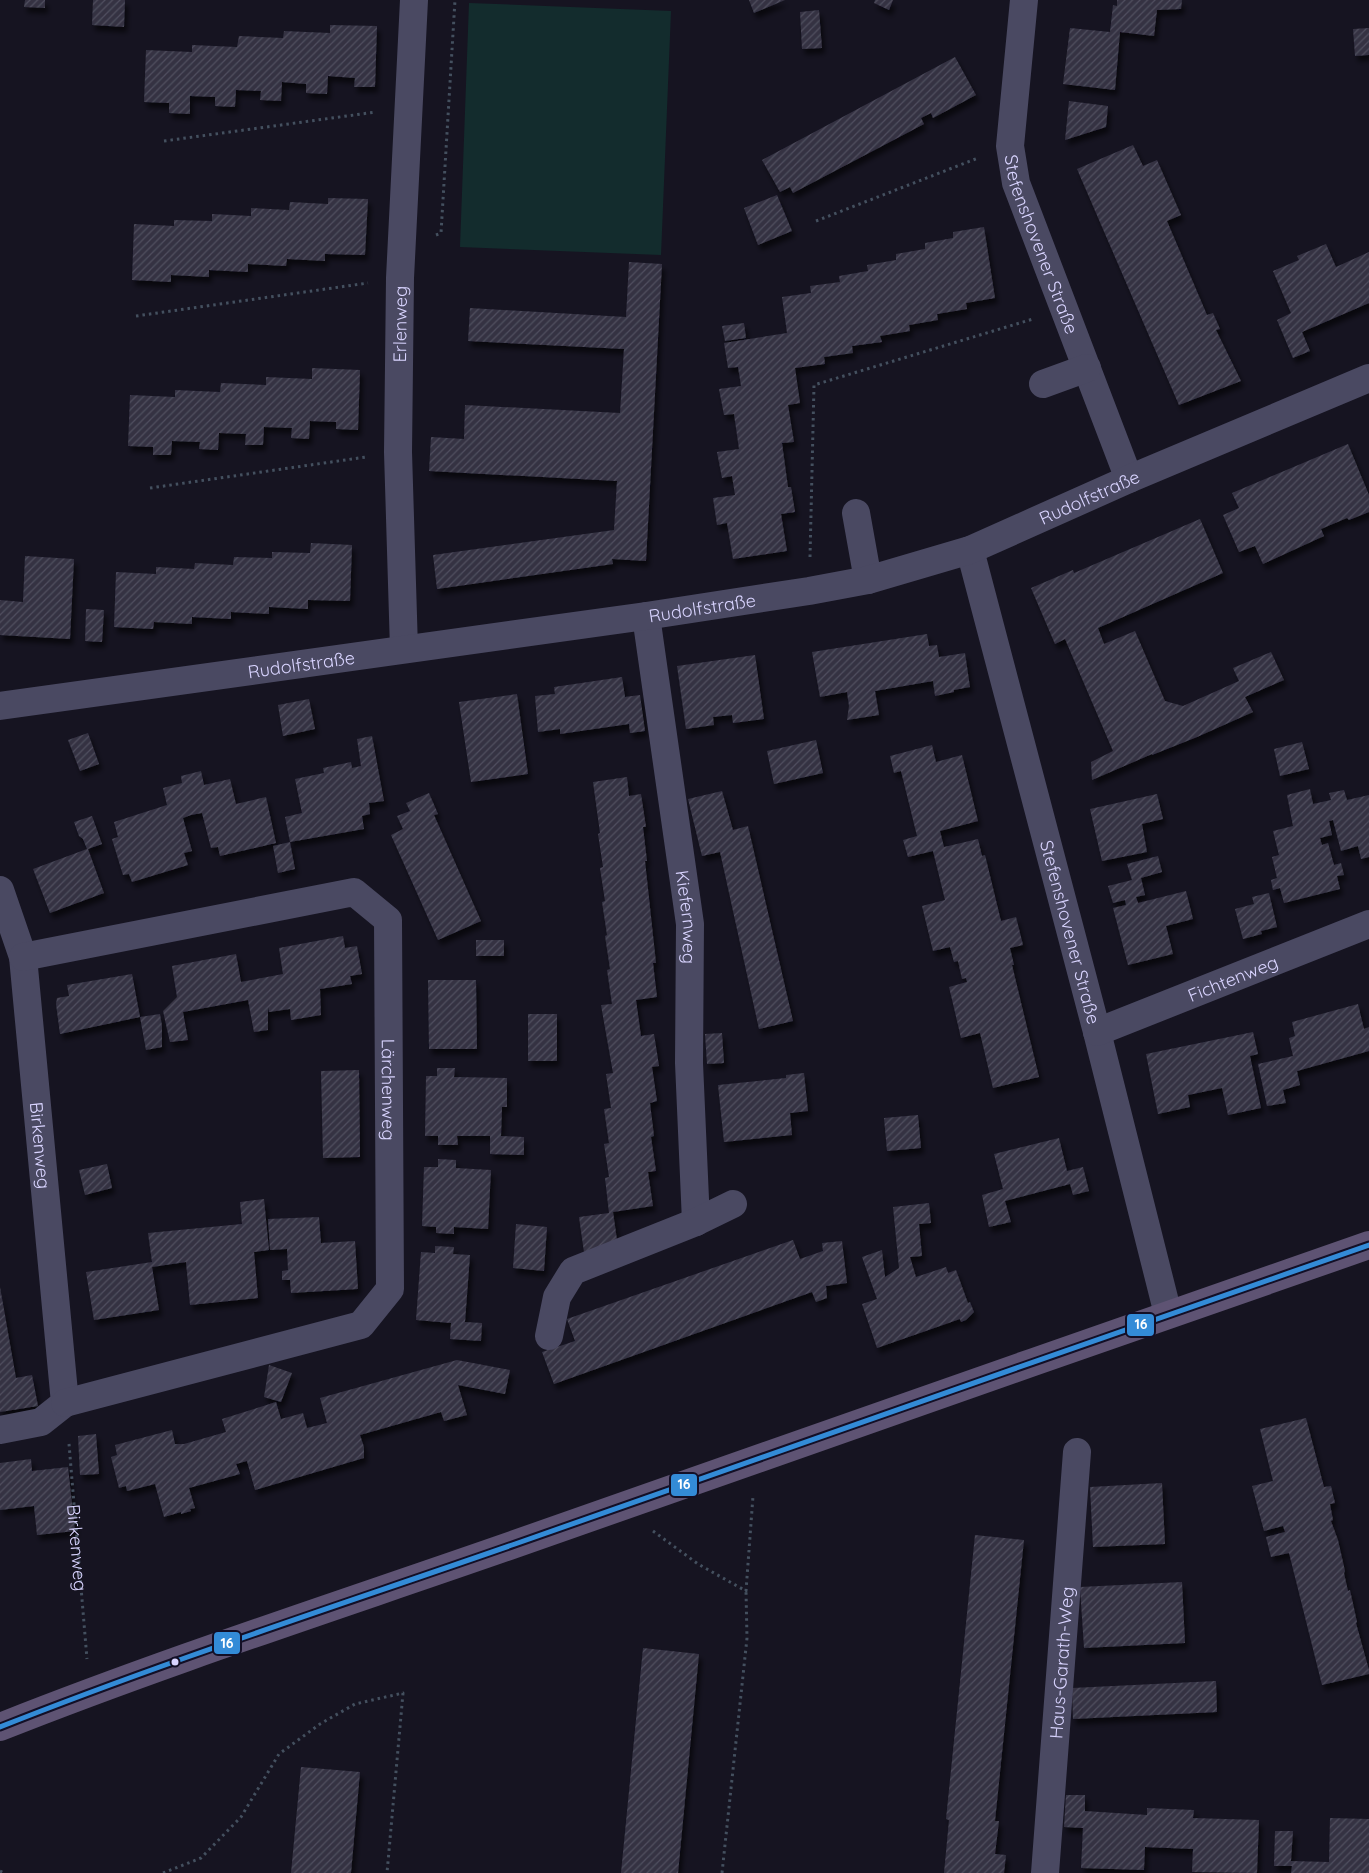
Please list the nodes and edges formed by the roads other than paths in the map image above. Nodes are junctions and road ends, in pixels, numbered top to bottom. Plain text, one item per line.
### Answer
1 (414, 0) edge
2 (1024, 0) edge
3 (1087, 368) junction
4 (1369, 378) edge
5 (1043, 384) dead end
6 (1129, 479) junction
7 (856, 513) dead end
8 (970, 550) junction
9 (868, 580) junction
10 (646, 616) junction
11 (404, 649) junction
12 (0, 706) edge
13 (0, 890) edge
14 (1369, 924) edge
15 (23, 957) junction
16 (1097, 1032) junction
17 (733, 1204) dead end
18 (696, 1222) junction
19 (1369, 1245) edge
20 (1168, 1314) junction
21 (549, 1336) dead end
22 (65, 1403) junction
23 (0, 1430) edge
24 (1077, 1452) dead end
25 (0, 1727) edge
26 (1045, 1873) edge

1 - 11 street, Erlenweg
2 - 3 street, Stefenshovener Straße
3 - 5 street
3 - 6 street, Stefenshovener Straße
4 - 6 street, Rudolfstraße
6 - 8 street, Rudolfstraße
7 - 9 street
8 - 9 street, Rudolfstraße
8 - 16 street, Stefenshovener Straße
9 - 10 street, Rudolfstraße
10 - 11 street, Rudolfstraße
10 - 18 street, Kiefernweg
11 - 12 street, Rudolfstraße
13 - 15 street, Birkenweg
14 - 16 street, Fichtenweg
15 - 22 street, Birkenweg
15 - 22 street, Lärchenweg
16 - 20 street, Stefenshovener Straße
17 - 18 street
18 - 21 street
19 - 20 main road
20 - 25 main road
22 - 23 street
24 - 26 street, Haus-Garath-Weg

